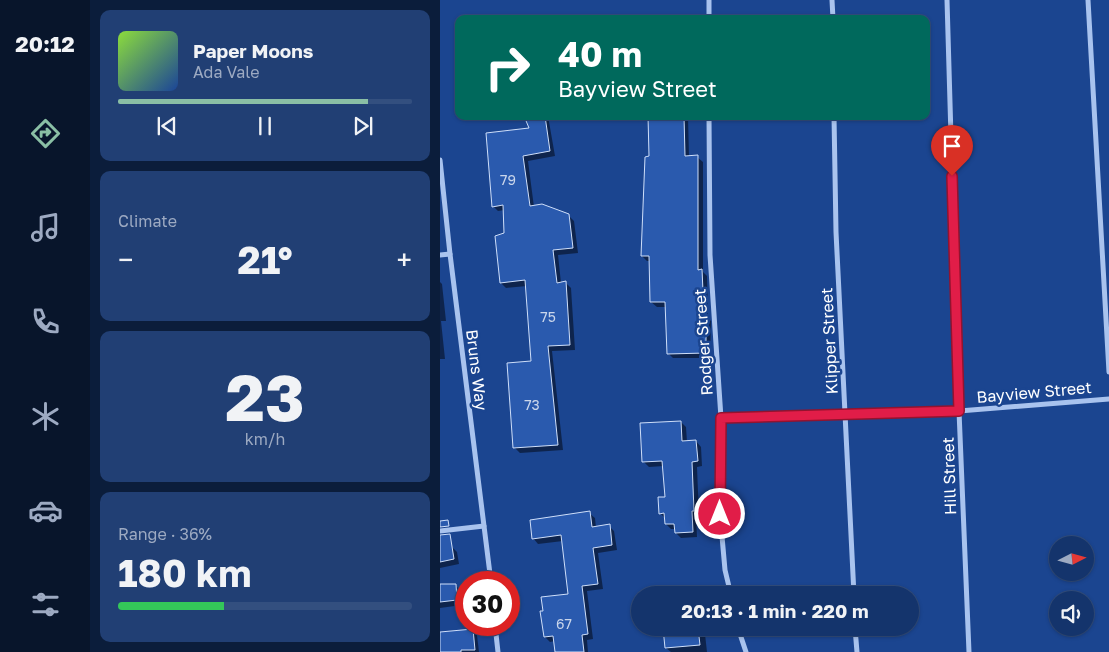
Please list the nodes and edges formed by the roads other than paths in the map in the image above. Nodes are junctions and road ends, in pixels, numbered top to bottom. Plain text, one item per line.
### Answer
1 (708, 0) edge
2 (832, 0) edge
3 (946, 0) edge
4 (1088, 0) edge
5 (709, 15) edge
6 (832, 15) edge
7 (709, 120) edge
8 (834, 120) edge
9 (440, 160) edge
10 (450, 254) junction
11 (440, 255) edge
12 (1109, 372) edge
13 (1109, 399) edge
14 (959, 411) junction
15 (846, 414) junction
16 (721, 418) junction
17 (484, 526) junction
18 (440, 531) edge
19 (490, 571) edge
20 (729, 586) edge
21 (854, 586) edge
22 (496, 636) edge
23 (741, 636) edge
24 (856, 636) edge
25 (498, 652) edge
26 (746, 652) edge
27 (857, 652) edge
28 (969, 652) edge

1 - 5 street
2 - 6 street
3 - 14 street, Hill Street
4 - 12 street
7 - 16 street, Rodger Street
8 - 15 street, Klipper Street
9 - 10 street, Bruns Way
10 - 11 street
10 - 17 street, Bruns Way
13 - 14 street, Bayview Street
14 - 15 street, Bayview Street
14 - 28 street, Hill Street
15 - 16 street, Bayview Street
15 - 21 street, Klipper Street
16 - 20 street, Rodger Street
17 - 18 street
17 - 19 street, Bruns Way
22 - 25 street
23 - 26 street
24 - 27 street

